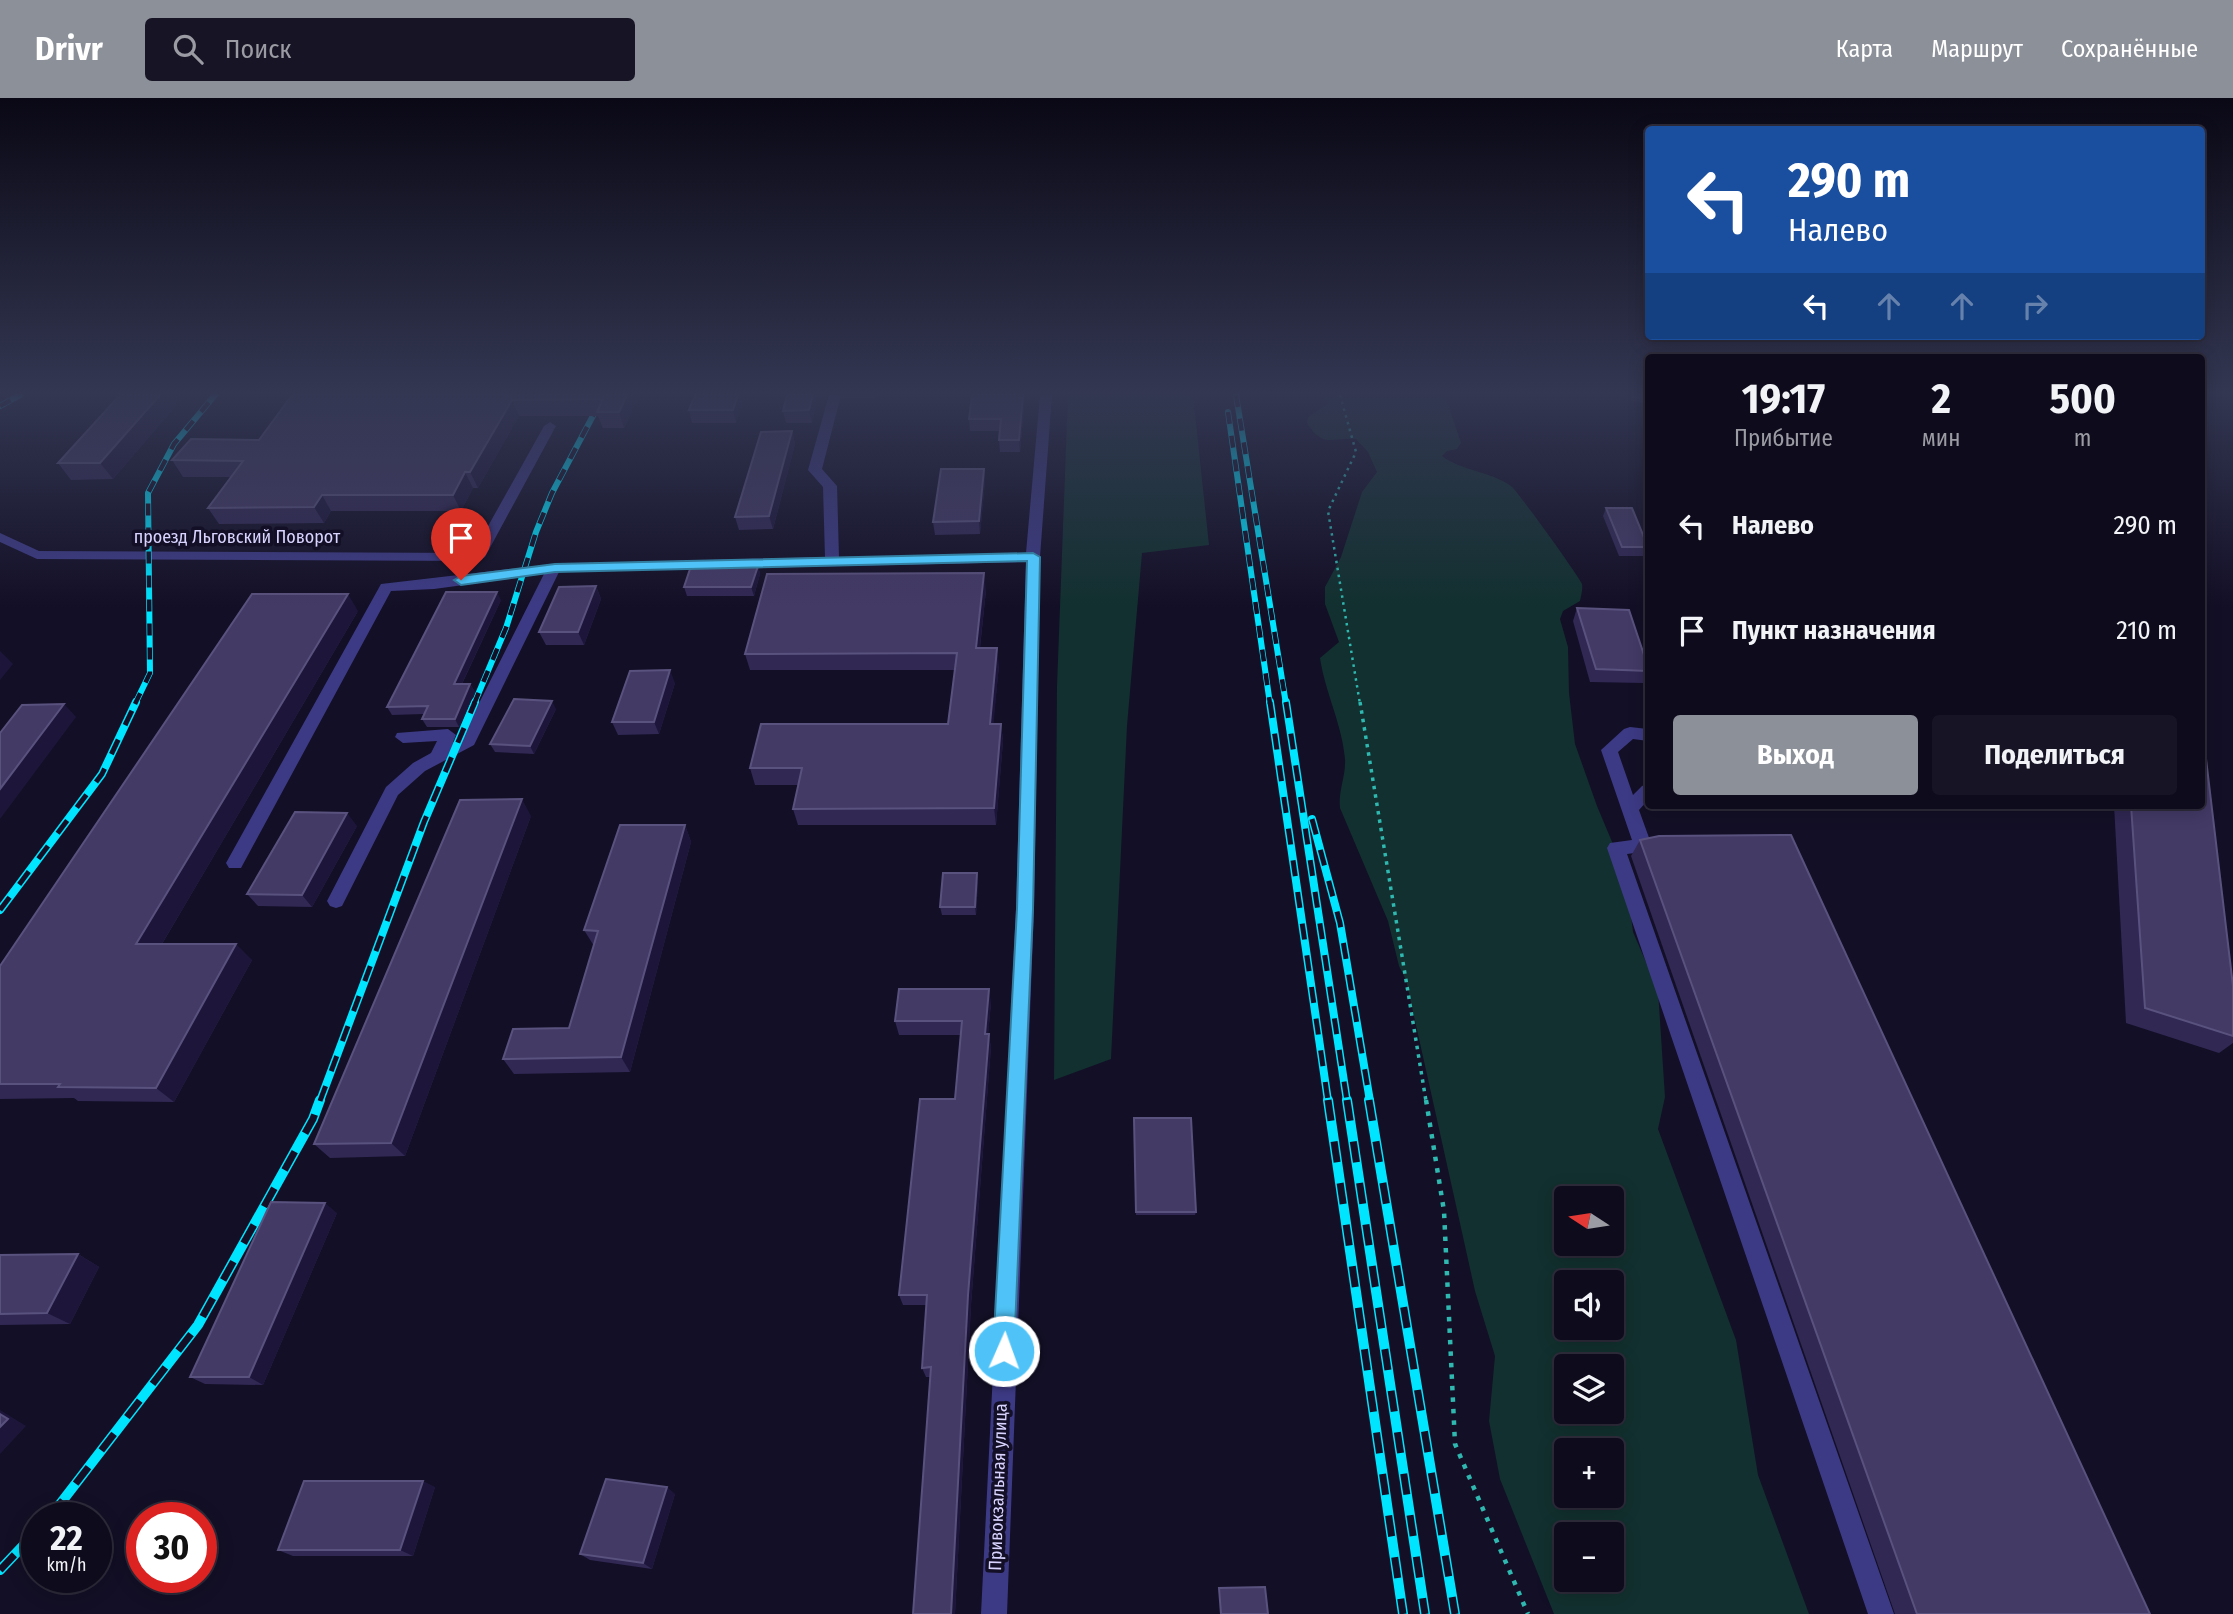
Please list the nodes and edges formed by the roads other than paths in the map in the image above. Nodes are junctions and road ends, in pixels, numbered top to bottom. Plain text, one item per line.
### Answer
1 (528, 466) edge
2 (816, 466) edge
3 (1040, 466) edge
4 (0, 537) edge
5 (1033, 557) junction
6 (832, 561) junction
7 (555, 568) junction
8 (1645, 735) edge
9 (403, 737) dead end
10 (437, 758) junction
11 (1645, 793) edge
12 (1630, 809) junction
13 (235, 863) dead end
14 (336, 901) dead end
15 (993, 1614) edge
16 (1881, 1614) edge

1 - 4 street, проезд Льговский Поворот
2 - 6 street
3 - 5 street, Привокзальная улица
5 - 6 street
5 - 15 street, Привокзальная улица
6 - 7 street
7 - 10 street
7 - 13 street
8 - 12 street
9 - 10 street
10 - 14 street
11 - 12 street
12 - 16 street

